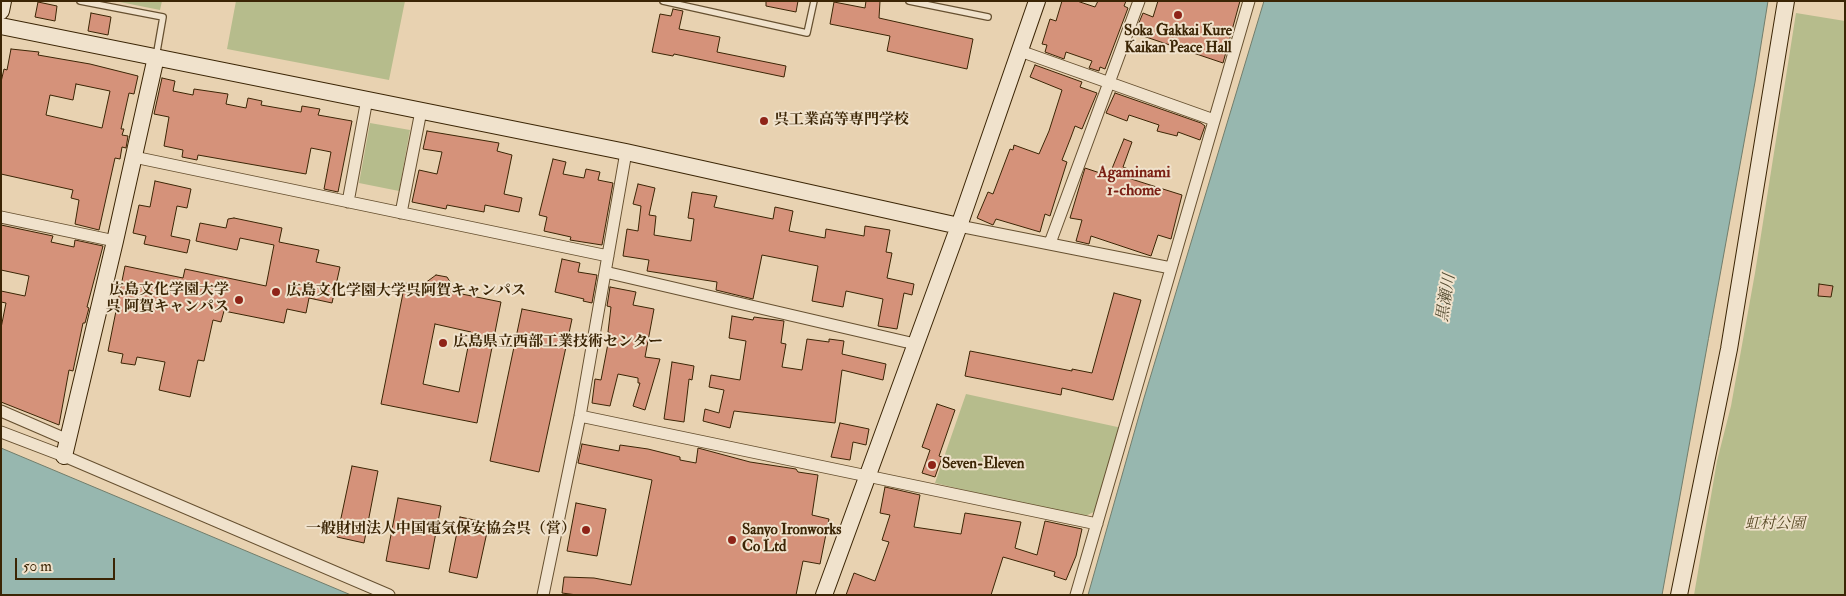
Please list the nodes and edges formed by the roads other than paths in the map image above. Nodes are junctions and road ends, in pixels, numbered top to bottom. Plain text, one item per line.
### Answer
1 (3, 1) edge
2 (80, 1) edge
3 (663, 1) edge
4 (814, 1) edge
5 (909, 1) edge
6 (1037, 1) edge
7 (1139, 1) edge
8 (1249, 1) edge
9 (1786, 1) edge
10 (1, 11) edge
11 (988, 17) dead end
12 (1, 26) edge
13 (1020, 51) junction
14 (156, 56) junction
15 (1109, 83) junction
16 (367, 100) junction
17 (421, 111) junction
18 (1214, 120) junction
19 (626, 152) junction
20 (134, 157) junction
21 (348, 202) junction
22 (402, 214) junction
23 (1, 217) edge
24 (959, 226) junction
25 (115, 241) junction
26 (1050, 243) junction
27 (608, 256) junction
28 (1171, 268) junction
29 (605, 272) junction
30 (915, 344) junction
31 (1, 410) edge
32 (580, 416) junction
33 (1, 432) edge
34 (68, 440) junction
35 (64, 456) junction
36 (866, 475) junction
37 (1098, 524) junction
38 (389, 595) edge
39 (543, 595) edge
40 (824, 595) edge
41 (1076, 595) edge
42 (1679, 595) edge

1 - 10 street
2 - 14 lane
3 - 4 lane
5 - 11 lane
6 - 13 street
7 - 15 street
8 - 18 street
9 - 42 street
12 - 14 street
13 - 15 street
13 - 24 street
14 - 16 street
14 - 20 street
15 - 18 street
15 - 26 street
16 - 17 street
16 - 21 street
17 - 19 street
17 - 22 street
18 - 28 street
19 - 24 street
19 - 27 street
20 - 21 street
20 - 25 street
21 - 22 street
22 - 27 street
23 - 25 street
24 - 26 street
24 - 30 street
25 - 34 street
26 - 28 street
27 - 29 street
28 - 37 street
29 - 30 street
29 - 32 street
30 - 36 street
31 - 34 street
32 - 36 street
32 - 39 street
33 - 35 street
34 - 35 street
35 - 38 street
36 - 37 street
36 - 40 street
37 - 41 street

